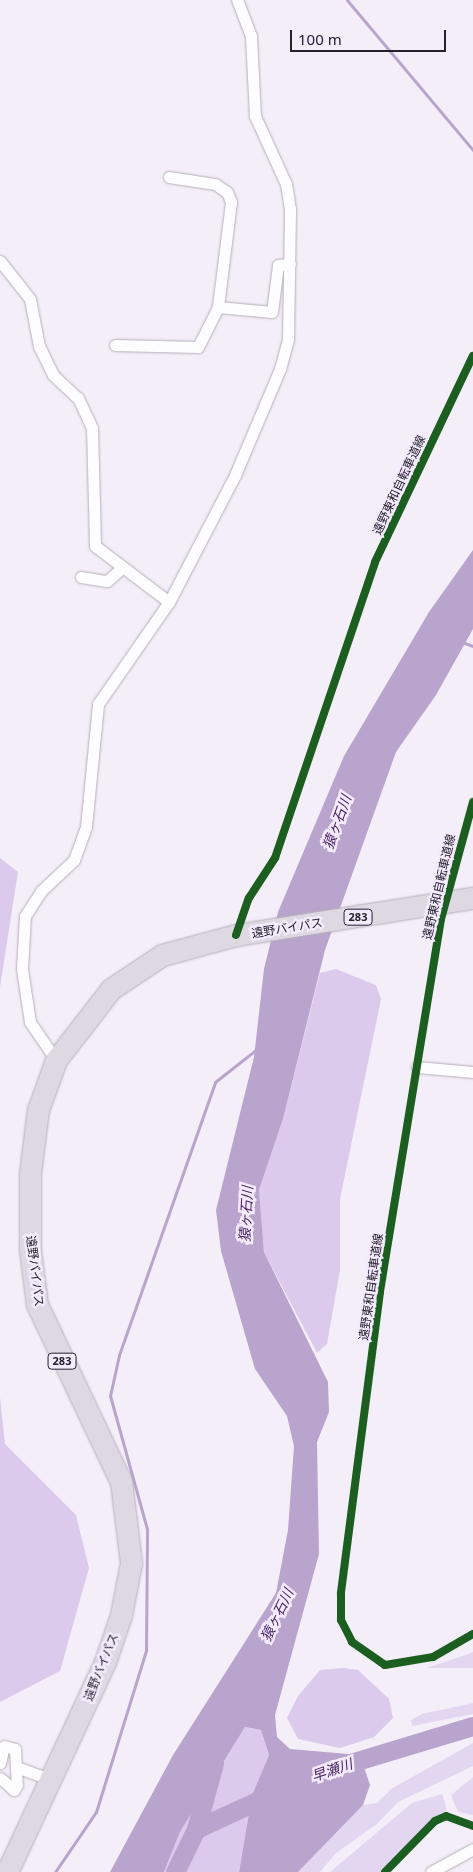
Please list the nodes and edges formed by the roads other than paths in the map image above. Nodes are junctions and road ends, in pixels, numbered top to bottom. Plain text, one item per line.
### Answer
1 (237, 0) edge
2 (169, 177) dead end
3 (0, 261) edge
4 (290, 264) junction
5 (218, 307) junction
6 (115, 345) dead end
7 (122, 568) junction
8 (81, 577) dead end
9 (169, 602) junction
10 (471, 900) edge
11 (56, 1060) junction
12 (417, 1067) dead end
13 (473, 1072) edge
14 (0, 1763) edge
15 (19, 1768) junction
16 (0, 1778) edge
17 (52, 1780) junction
18 (473, 1848) edge
19 (7, 1872) edge
20 (431, 1872) edge

1 - 4 street
2 - 5 street
3 - 7 street
4 - 5 street
4 - 9 street
5 - 6 street
7 - 8 street
7 - 9 street
9 - 11 street
10 - 11 highway, 遠野バイパス / 283
11 - 17 highway, 遠野バイパス / 283
12 - 13 street
14 - 15 street
15 - 16 street
15 - 17 street
17 - 19 highway, 遠野バイパス / 283
18 - 20 street

